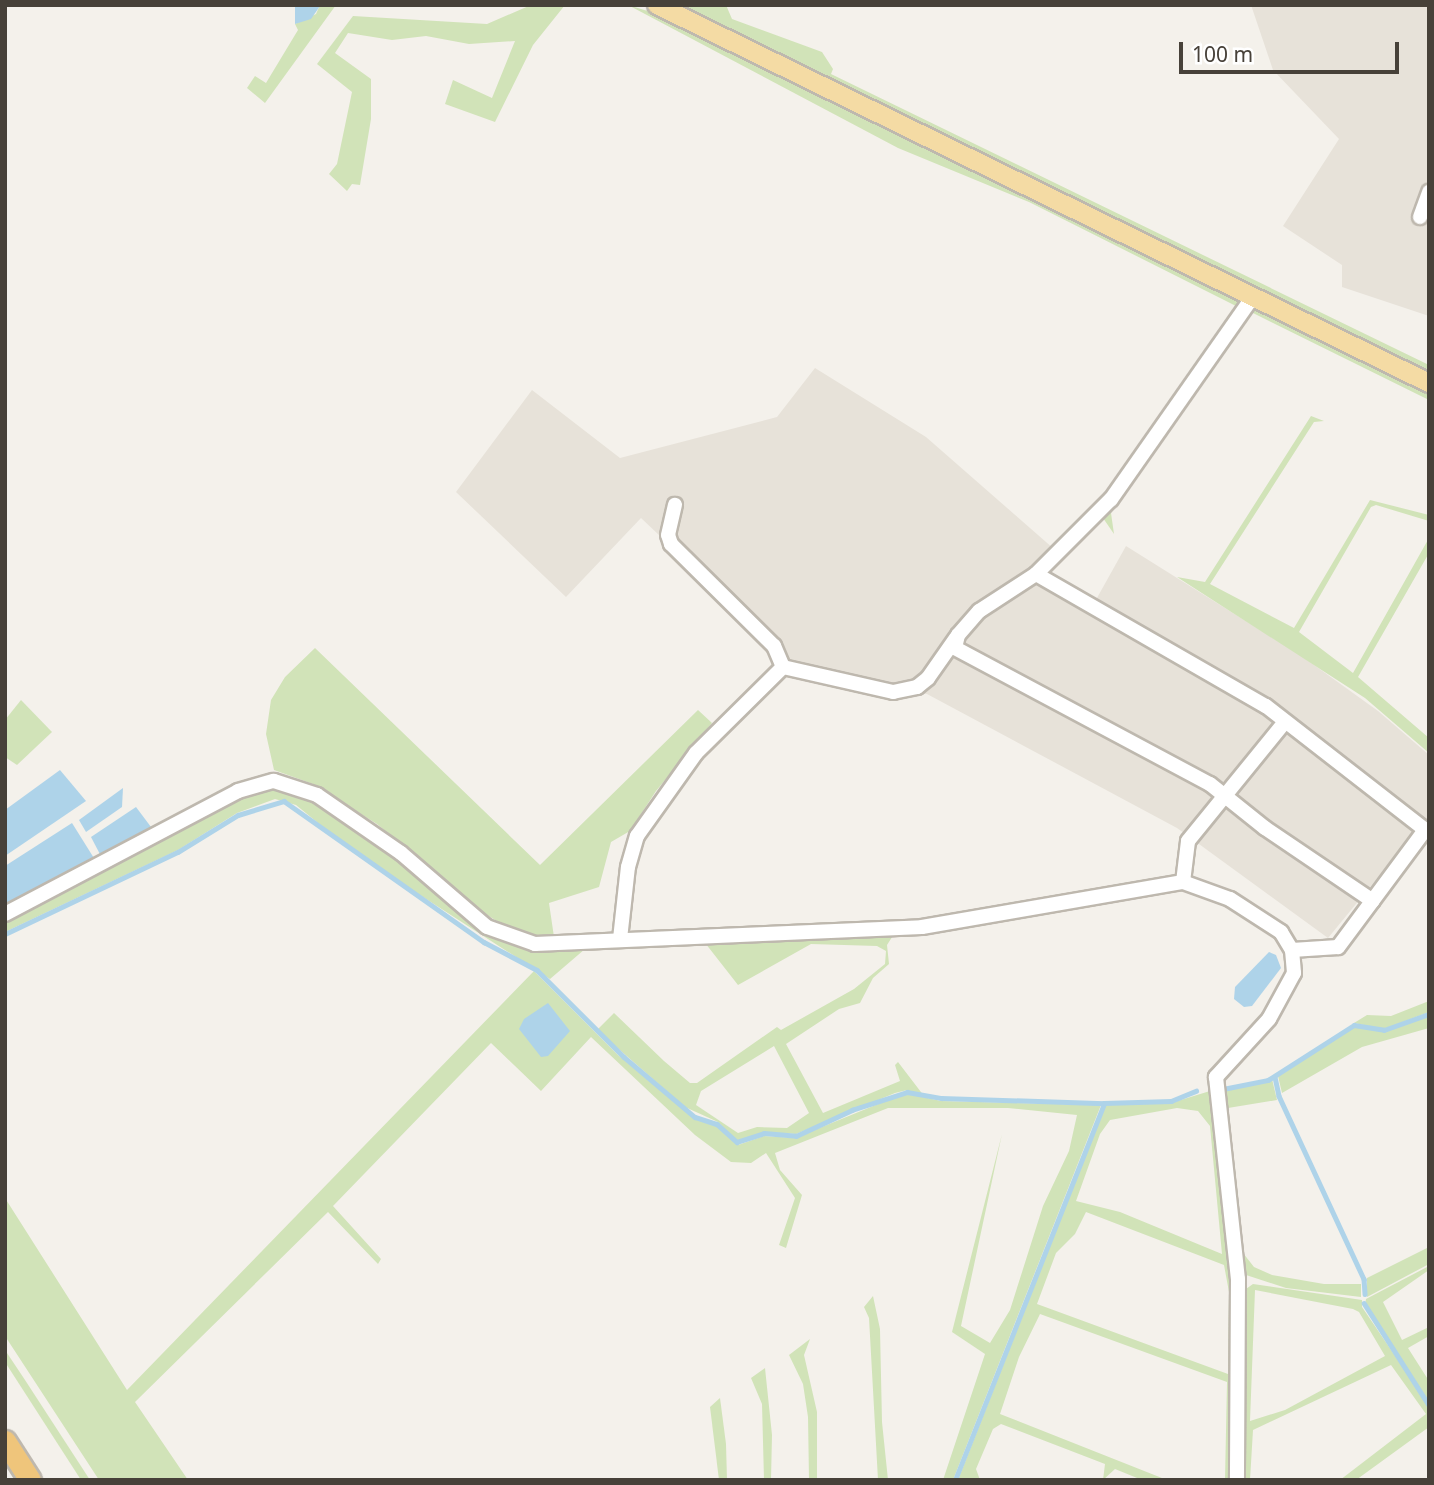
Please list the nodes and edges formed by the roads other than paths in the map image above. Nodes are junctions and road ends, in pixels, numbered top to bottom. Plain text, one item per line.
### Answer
1 (657, 5) edge
2 (1429, 192) edge
3 (1420, 217) dead end
4 (1252, 298) junction
5 (1429, 383) edge
6 (675, 505) dead end
7 (1036, 574) junction
8 (958, 635) junction
9 (783, 667) junction
10 (1284, 723) junction
11 (1228, 797) junction
12 (1182, 882) junction
13 (1373, 901) junction
14 (5, 914) edge
15 (620, 939) junction
16 (1292, 950) junction
17 (5, 1441) edge
18 (30, 1480) edge
19 (1237, 1480) edge

1 - 4 main road
2 - 3 street
4 - 5 main road
4 - 7 street
6 - 9 street
7 - 8 street
7 - 10 street
8 - 9 street
8 - 11 street
9 - 15 street
10 - 11 street
10 - 13 street
11 - 12 street
11 - 13 street
12 - 15 street
12 - 16 street
13 - 16 street
14 - 15 street
16 - 19 street
17 - 18 highway

